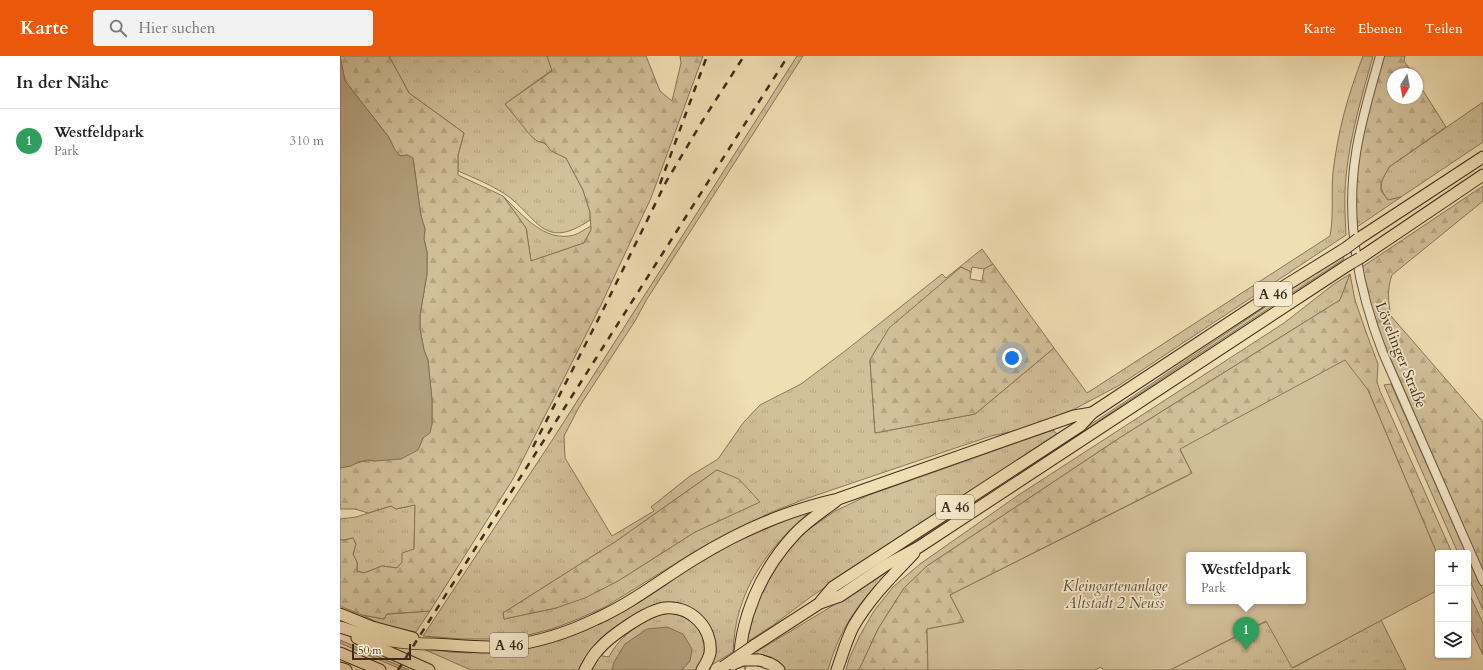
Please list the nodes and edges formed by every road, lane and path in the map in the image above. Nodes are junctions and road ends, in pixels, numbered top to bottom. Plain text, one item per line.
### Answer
1 (1380, 56) edge
2 (1483, 157) edge
3 (1483, 175) edge
4 (1092, 413) junction
5 (838, 499) junction
6 (920, 547) junction
7 (1483, 581) edge
8 (820, 603) junction
9 (340, 614) edge
10 (340, 627) edge
11 (340, 631) edge
12 (435, 644) junction
13 (340, 653) edge
14 (340, 660) edge
15 (340, 668) edge
16 (346, 670) edge
17 (363, 670) edge
18 (380, 670) edge
19 (429, 670) edge
20 (585, 670) edge
21 (702, 670) edge
22 (739, 670) edge
23 (779, 670) edge
24 (836, 670) edge

1 - 7 street, Lövelinger Straße
2 - 4 highway, A 46, bridge
3 - 6 highway, A 46, bridge
4 - 5 highway
4 - 8 highway, A 46
5 - 12 highway, A 46
5 - 22 highway
6 - 8 highway
6 - 24 highway, A 46
8 - 23 highway, A 46, bridge
9 - 12 highway, A 46
10 - 12 highway, A 46
11 - 19 highway
13 - 18 highway
14 - 17 highway
15 - 16 highway
20 - 21 highway

